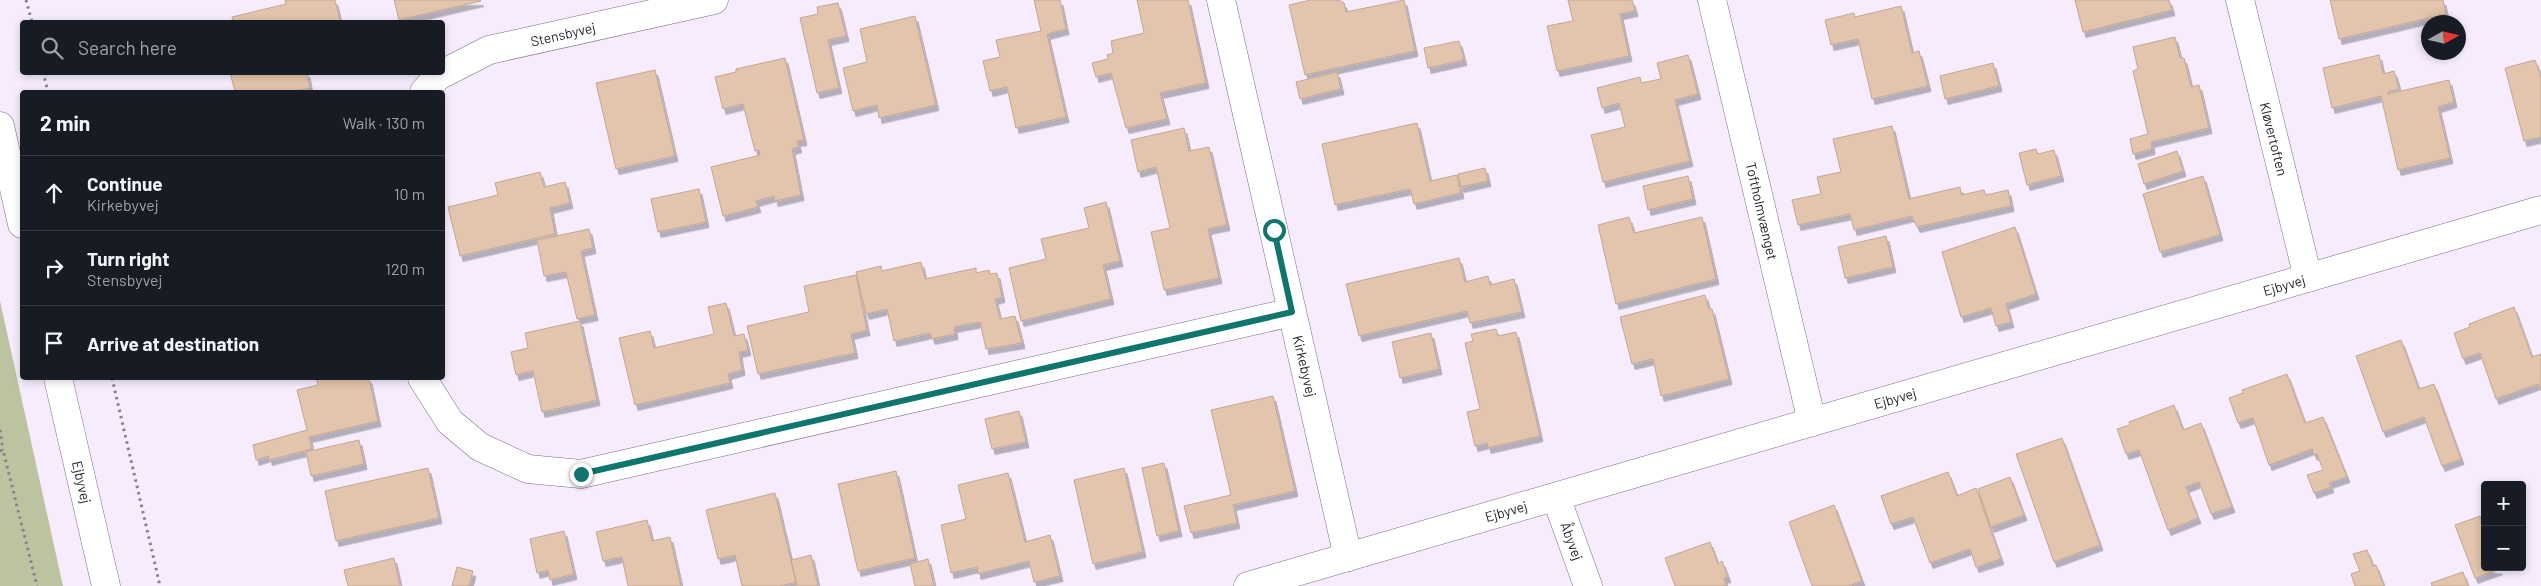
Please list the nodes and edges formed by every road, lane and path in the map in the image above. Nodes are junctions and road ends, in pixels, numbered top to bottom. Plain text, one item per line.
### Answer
1 (26, 0) edge
2 (714, 0) edge
3 (1221, 0) edge
4 (1712, 0) edge
5 (2240, 0) edge
6 (31, 20) edge
7 (445, 72) edge
8 (44, 75) edge
9 (440, 75) edge
10 (48, 90) edge
11 (426, 90) edge
12 (0, 126) edge
13 (2541, 210) edge
14 (20, 215) edge
15 (2308, 278) junction
16 (1292, 312) junction
17 (58, 380) edge
18 (112, 380) edge
19 (423, 380) edge
20 (1812, 422) junction
21 (0, 430) edge
22 (2, 451) edge
23 (1556, 497) junction
24 (1348, 557) junction
25 (37, 586) edge
26 (106, 586) edge
27 (160, 586) edge
28 (1248, 586) edge
29 (1588, 586) edge

1 - 6 path
2 - 7 street, Stensbyvej
3 - 16 street, Kirkebyvej
4 - 20 street, Toftholmvænget
5 - 15 street, Kløvertoften
8 - 10 path
9 - 11 street, Stensbyvej
12 - 14 street
13 - 15 street, Ejbyvej
15 - 20 street, Ejbyvej
16 - 19 street
16 - 24 street, Kirkebyvej
17 - 26 street, Ejbyvej
18 - 27 path
20 - 23 street, Ejbyvej
21 - 22 path
22 - 25 path
23 - 24 street, Ejbyvej
23 - 29 street, Åbyvej
24 - 28 street, Ejbyvej

